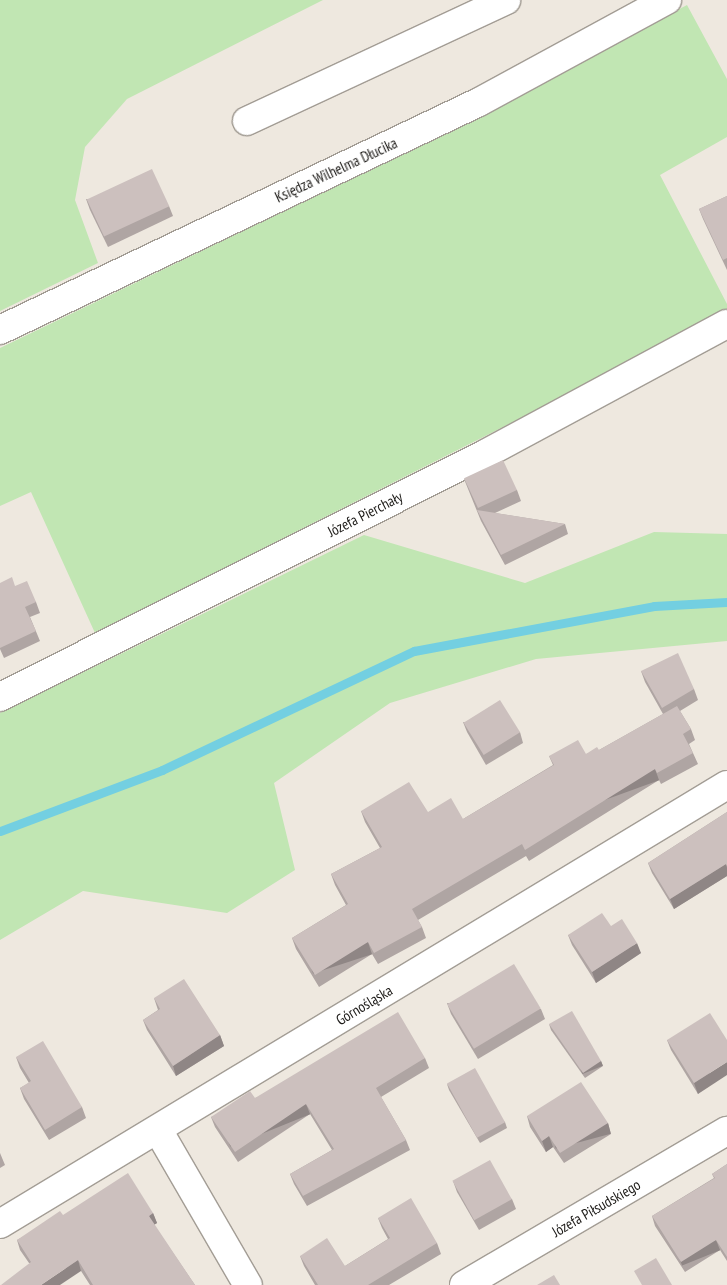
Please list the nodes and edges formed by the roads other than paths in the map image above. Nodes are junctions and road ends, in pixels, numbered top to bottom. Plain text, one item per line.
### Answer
1 (506, 0) edge
2 (667, 0) edge
3 (247, 120) dead end
4 (727, 324) edge
5 (0, 330) edge
6 (0, 697) edge
7 (727, 785) edge
8 (158, 1130) junction
9 (727, 1131) edge
10 (0, 1224) edge
11 (248, 1285) edge
12 (464, 1285) edge

1 - 3 street
2 - 5 street, Księdza Wilhelma Dłucika
4 - 6 street, Józefa Pierchały
7 - 8 street, Górnośląska
8 - 10 street, Górnośląska
8 - 11 street
9 - 12 street, Józefa Piłsudskiego

